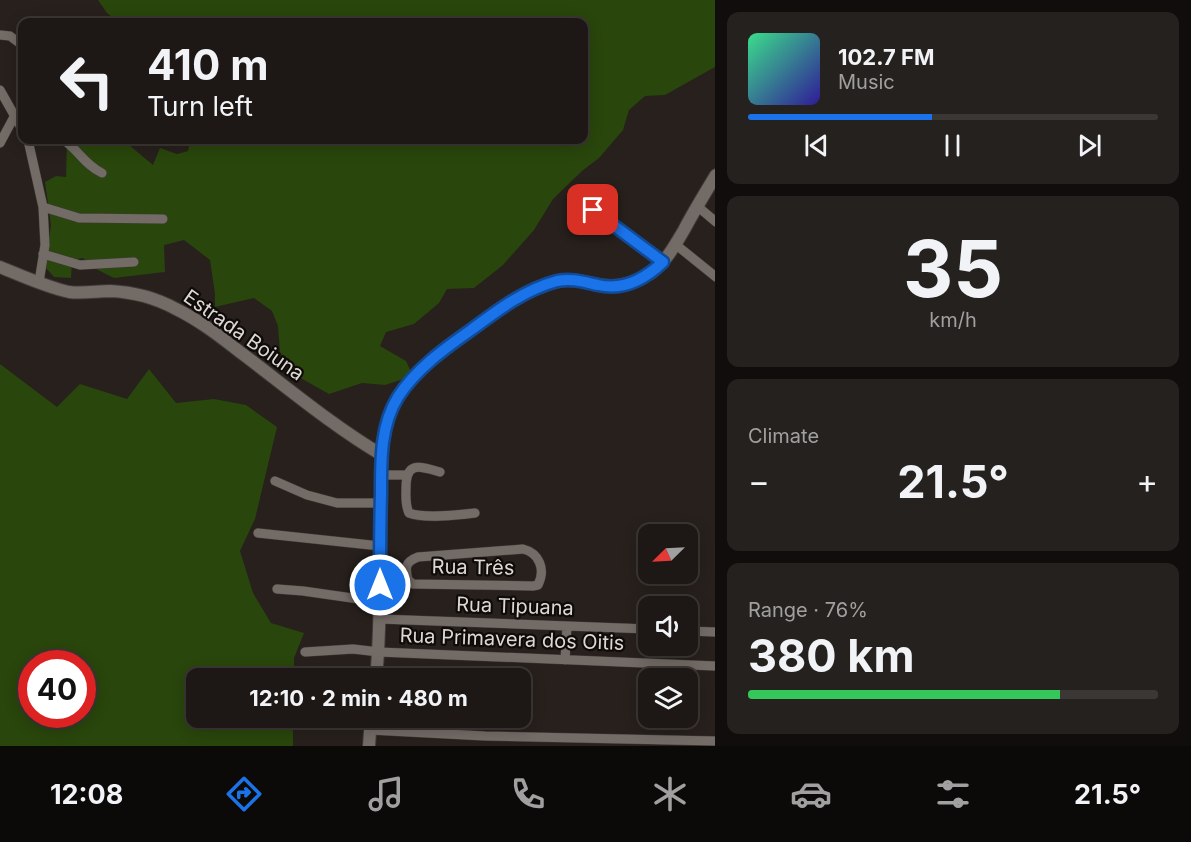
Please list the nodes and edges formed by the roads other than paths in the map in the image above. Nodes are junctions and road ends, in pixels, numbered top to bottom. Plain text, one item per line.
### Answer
1 (0, 35) edge
2 (18, 42) edge
3 (0, 90) edge
4 (15, 116) junction
5 (18, 122) edge
6 (0, 143) edge
7 (29, 144) edge
8 (69, 144) edge
9 (102, 173) dead end
10 (715, 176) edge
11 (577, 198) dead end
12 (698, 206) junction
13 (43, 207) junction
14 (163, 219) dead end
15 (715, 221) edge
16 (675, 244) junction
17 (43, 254) junction
18 (134, 262) dead end
19 (663, 262) junction
20 (0, 267) edge
21 (715, 276) edge
22 (39, 282) junction
23 (382, 455) junction
24 (440, 472) dead end
25 (381, 475) junction
26 (406, 476) junction
27 (275, 481) dead end
28 (381, 503) junction
29 (475, 513) dead end
30 (258, 533) dead end
31 (380, 546) junction
32 (407, 567) junction
33 (380, 568) junction
34 (277, 589) dead end
35 (380, 602) junction
36 (380, 620) junction
37 (567, 626) junction
38 (638, 629) edge
39 (698, 631) edge
40 (715, 632) edge
41 (305, 652) dead end
42 (379, 652) junction
43 (565, 660) junction
44 (715, 666) edge
45 (377, 668) edge
46 (370, 728) edge
47 (402, 728) edge
48 (484, 741) edge
49 (715, 741) edge
50 (570, 742) edge
51 (369, 746) edge

1 - 2 street
3 - 4 street
4 - 5 street
4 - 6 street
7 - 13 street
8 - 9 street
10 - 12 street
11 - 19 lane
12 - 15 street
12 - 16 street
13 - 14 street
13 - 17 street
16 - 19 street
16 - 21 street
17 - 18 street
17 - 22 street
19 - 23 street
20 - 22 street, Estrada Boiuna
22 - 23 street, Estrada Boiuna
23 - 25 street
24 - 26 street
25 - 26 street
25 - 28 street
26 - 29 street
27 - 28 street
28 - 31 street
30 - 31 street
31 - 33 street
32 - 32 street, Rua Três
32 - 33 street
33 - 35 street
34 - 35 street
35 - 36 street
36 - 37 street, Rua Tipuana
36 - 42 street
37 - 38 street, Rua Tipuana
37 - 43 street
39 - 40 street
41 - 42 street, Rua Primavera dos Oitis
42 - 43 street, Rua Primavera dos Oitis
42 - 45 street
43 - 44 street, Rua Primavera dos Oitis
46 - 51 street
47 - 48 street
48 - 50 street
49 - 50 street

